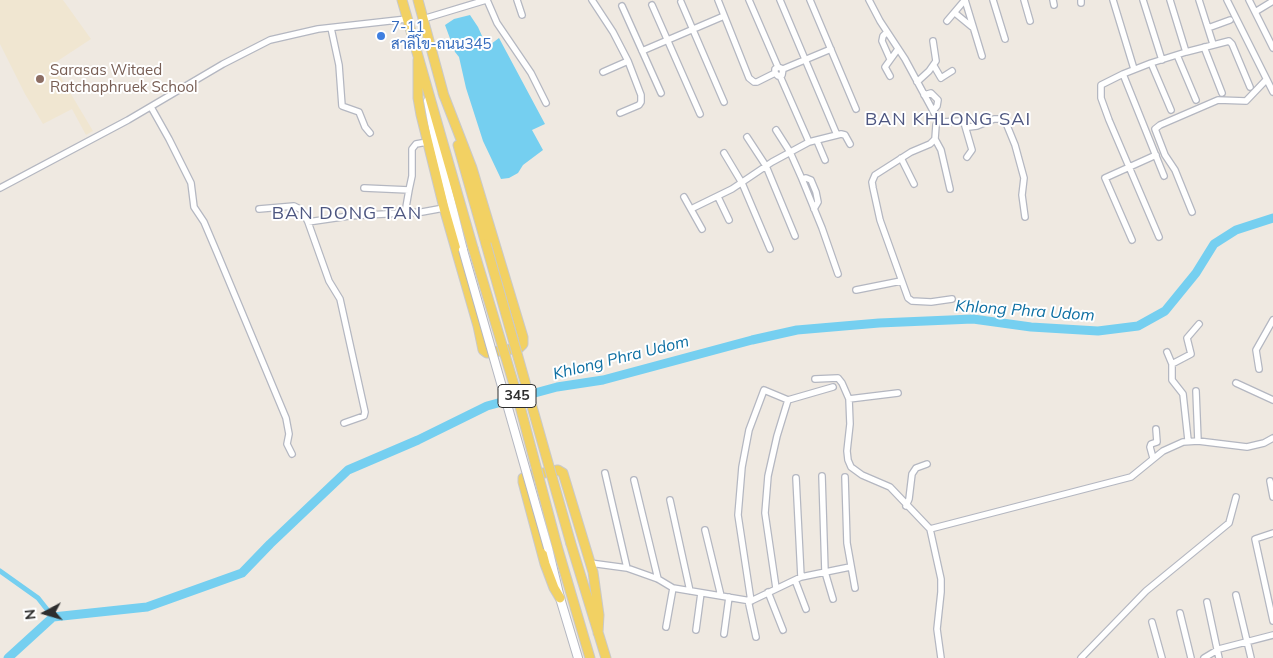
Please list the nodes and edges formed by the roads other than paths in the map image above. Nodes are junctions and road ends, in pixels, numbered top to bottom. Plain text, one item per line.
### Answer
1 (402, 0) edge
2 (418, 0) edge
3 (486, 0) edge
4 (517, 0) edge
5 (592, 0) edge
6 (718, 0) edge
7 (749, 0) edge
8 (780, 0) edge
9 (810, 0) edge
10 (869, 0) edge
11 (964, 0) edge
12 (993, 0) edge
13 (1024, 0) edge
14 (1114, 0) edge
15 (1143, 0) edge
16 (1170, 0) edge
17 (1200, 0) edge
18 (1226, 0) edge
19 (1249, 0) edge
20 (1273, 1) edge
21 (681, 2) dead end
22 (652, 5) dead end
23 (622, 6) dead end
24 (1255, 12) junction
25 (955, 13) junction
26 (522, 15) dead end
27 (724, 16) junction
28 (407, 19) junction
29 (423, 19) junction
30 (1230, 20) dead end
31 (947, 21) dead end
32 (1030, 21) dead end
33 (331, 28) junction
34 (973, 28) junction
35 (1208, 28) junction
36 (693, 29) junction
37 (887, 32) junction
38 (1005, 39) dead end
39 (668, 40) junction
40 (933, 40) dead end
41 (1213, 44) junction
42 (1204, 47) junction
43 (1273, 48) edge
44 (831, 49) junction
45 (898, 49) junction
46 (642, 51) junction
47 (1186, 52) junction
48 (1177, 55) junction
49 (982, 56) dead end
50 (890, 59) junction
51 (418, 60) junction
52 (805, 60) junction
53 (1162, 60) junction
54 (628, 61) junction
55 (1151, 63) junction
56 (934, 66) junction
57 (780, 68) junction
58 (1134, 69) junction
59 (952, 71) dead end
60 (603, 72) dead end
61 (1122, 74) junction
62 (778, 75) junction
63 (890, 76) dead end
64 (1266, 80) junction
65 (917, 82) junction
66 (426, 88) junction
67 (1250, 88) dead end
68 (1273, 92) edge
69 (443, 93) junction
70 (661, 93) dead end
71 (1222, 93) dead end
72 (1196, 100) dead end
73 (724, 102) dead end
74 (546, 103) dead end
75 (151, 107) junction
76 (856, 109) dead end
77 (1171, 110) dead end
78 (620, 113) dead end
79 (700, 114) dead end
80 (938, 120) junction
81 (965, 126) junction
82 (776, 130) dead end
83 (370, 133) dead end
84 (837, 135) junction
85 (747, 138) dead end
86 (935, 139) junction
87 (817, 141) junction
88 (427, 142) junction
89 (809, 142) junction
90 (850, 144) dead end
91 (790, 152) junction
92 (724, 153) dead end
93 (1156, 155) junction
94 (967, 157) dead end
95 (901, 158) junction
96 (825, 160) dead end
97 (766, 166) junction
98 (1129, 167) junction
99 (1164, 176) dead end
100 (742, 183) junction
101 (914, 184) dead end
102 (0, 188) edge
103 (364, 188) dead end
104 (950, 189) dead end
105 (409, 190) junction
106 (718, 196) junction
107 (684, 197) dead end
108 (444, 208) junction
109 (259, 209) dead end
110 (691, 209) junction
111 (1192, 212) dead end
112 (405, 213) junction
113 (1025, 217) dead end
114 (729, 220) dead end
115 (308, 222) junction
116 (702, 229) dead end
117 (795, 236) dead end
118 (1159, 236) dead end
119 (1132, 240) dead end
120 (770, 249) dead end
121 (838, 274) dead end
122 (900, 281) junction
123 (856, 290) dead end
124 (952, 298) dead end
125 (1273, 320) edge
126 (1199, 324) dead end
127 (1167, 352) dead end
128 (1172, 364) junction
129 (1259, 369) dead end
130 (815, 379) dead end
131 (1236, 382) dead end
132 (832, 387) dead end
133 (1196, 391) dead end
134 (898, 393) dead end
135 (849, 399) junction
136 (788, 400) junction
137 (1273, 400) edge
138 (344, 423) dead end
139 (1156, 429) dead end
140 (1273, 438) edge
141 (1188, 440) junction
142 (1198, 441) junction
143 (292, 454) dead end
144 (1153, 458) junction
145 (927, 464) dead end
146 (605, 473) dead end
147 (822, 476) dead end
148 (845, 477) dead end
149 (796, 478) dead end
150 (634, 480) dead end
151 (1270, 480) dead end
152 (1236, 497) dead end
153 (1273, 497) edge
154 (670, 500) dead end
155 (906, 506) junction
156 (930, 529) junction
157 (705, 530) dead end
158 (1273, 533) edge
159 (552, 547) junction
160 (590, 562) junction
161 (850, 567) junction
162 (628, 568) junction
163 (826, 572) junction
164 (798, 578) junction
165 (658, 579) junction
166 (673, 588) junction
167 (776, 588) junction
168 (855, 588) dead end
169 (690, 591) junction
170 (768, 592) junction
171 (701, 593) junction
172 (1236, 595) dead end
173 (721, 596) junction
174 (729, 597) junction
175 (560, 598) junction
176 (833, 599) dead end
177 (749, 600) junction
178 (1207, 602) dead end
179 (806, 609) dead end
180 (1180, 613) dead end
181 (1273, 621) edge
182 (1152, 622) dead end
183 (666, 628) dead end
184 (696, 630) dead end
185 (783, 630) dead end
186 (598, 634) junction
187 (724, 634) dead end
188 (1273, 635) edge
189 (756, 637) dead end
190 (1247, 642) junction
191 (1218, 650) junction
192 (578, 658) edge
193 (590, 658) edge
194 (606, 658) edge
195 (941, 658) edge
196 (1080, 658) edge
197 (1162, 658) edge
198 (1191, 658) edge
199 (1204, 658) edge
200 (1219, 658) edge
201 (1250, 658) edge

1 - 28 main road, 345
2 - 29 main road, 345
3 - 29 street
3 - 74 street
4 - 26 street
5 - 54 street
6 - 27 street
7 - 57 street
8 - 52 street
9 - 44 street
10 - 37 street
11 - 25 street
11 - 34 street
12 - 38 street
13 - 32 street
14 - 58 street
15 - 53 street
16 - 47 street
17 - 35 street
18 - 64 street
19 - 24 street
20 - 24 street
21 - 36 street
22 - 39 street
23 - 46 street
24 - 43 street
25 - 31 street
25 - 34 street
27 - 36 street
27 - 62 street
28 - 33 street
28 - 51 main road, 345
29 - 69 main road, 345
30 - 35 street
33 - 75 street
33 - 83 street
34 - 49 street
35 - 41 street
36 - 39 street
36 - 73 street
37 - 45 street
37 - 50 street
39 - 46 street
39 - 79 street
40 - 56 street
41 - 42 street
41 - 67 street
42 - 47 street
42 - 71 street
44 - 52 street
44 - 76 street
45 - 50 street
45 - 65 street
46 - 70 street
47 - 48 street
48 - 53 street
48 - 72 street
50 - 63 street
51 - 66 main road, 345
51 - 88 main road
52 - 57 street
52 - 84 street
53 - 55 street
54 - 60 street
54 - 78 street
55 - 58 street
55 - 77 street
56 - 59 street
56 - 65 street
57 - 62 street
58 - 61 street
61 - 93 street
61 - 98 street
62 - 89 street
64 - 68 street
64 - 111 street
65 - 80 street
66 - 159 main road, 345, bridge
66 - 159 main road, 345, bridge
69 - 108 main road
69 - 186 main road, 345, bridge
75 - 102 street
75 - 143 street
80 - 81 street
80 - 86 street
81 - 94 street
81 - 113 street
82 - 91 street
84 - 87 street
84 - 90 street
85 - 97 street
86 - 95 street
86 - 104 street
87 - 89 street
87 - 96 street
88 - 105 street
88 - 108 main road
89 - 91 street
91 - 97 street
91 - 121 street
92 - 100 street
93 - 98 street
93 - 99 street
95 - 101 street
95 - 122 street
97 - 100 street
97 - 117 street
98 - 118 street
98 - 119 street
100 - 106 street
100 - 120 street
103 - 105 street
105 - 112 street
106 - 110 street
106 - 114 street
107 - 110 street
108 - 112 street
109 - 115 street
110 - 116 street
112 - 115 street
115 - 138 street
122 - 123 street
122 - 124 street
125 - 129 street
126 - 128 street
127 - 128 street
128 - 141 street
130 - 135 street
131 - 137 street
132 - 136 street
133 - 142 street
134 - 135 street
135 - 155 street
136 - 167 street
136 - 177 street
139 - 144 street
140 - 142 street
141 - 142 street
141 - 144 street
144 - 156 street
145 - 155 street
146 - 162 street
147 - 163 street
148 - 161 street
149 - 164 street
150 - 165 street
151 - 153 street
152 - 196 street
154 - 169 street
155 - 156 street
156 - 195 street
157 - 173 street
158 - 181 street
159 - 175 main road, 345
159 - 193 main road, 345
160 - 162 street
160 - 175 main road
160 - 186 main road
161 - 163 street
161 - 168 street
162 - 165 street
163 - 164 street
163 - 176 street
164 - 167 street
164 - 179 street
165 - 166 street
166 - 169 street
166 - 183 street
167 - 170 street
169 - 171 street
170 - 177 street
170 - 185 street
171 - 173 street
171 - 184 street
172 - 190 street
173 - 174 street
174 - 177 street
174 - 187 street
175 - 192 main road, 345
177 - 189 street
178 - 191 street
180 - 198 street
182 - 197 street
186 - 194 main road, 345
188 - 190 street
190 - 191 street
190 - 201 street
191 - 199 street
191 - 200 street

